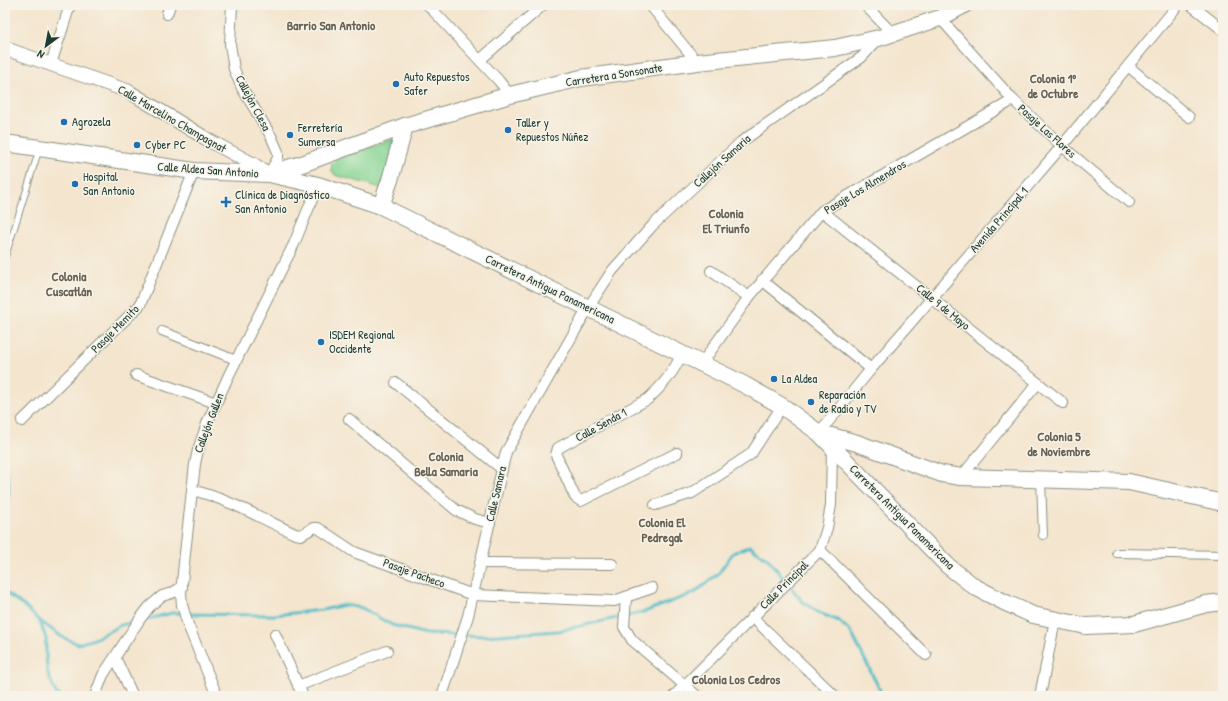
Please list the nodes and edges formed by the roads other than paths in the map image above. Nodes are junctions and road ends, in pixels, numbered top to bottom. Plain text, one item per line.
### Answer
1 (70, 5) edge
2 (232, 5) edge
3 (428, 5) edge
4 (543, 5) edge
5 (650, 5) edge
6 (865, 5) edge
7 (964, 5) edge
8 (1178, 5) edge
9 (1191, 5) edge
10 (940, 18) junction
11 (1223, 30) edge
12 (885, 36) junction
13 (5, 47) edge
14 (480, 60) junction
15 (697, 62) junction
16 (51, 64) junction
17 (1128, 66) junction
18 (510, 95) junction
19 (1013, 100) junction
20 (1189, 117) dead end
21 (405, 126) junction
22 (5, 143) edge
23 (1062, 146) junction
24 (39, 149) junction
25 (194, 171) junction
26 (269, 174) junction
27 (318, 185) junction
28 (1129, 202) dead end
29 (381, 206) junction
30 (822, 211) junction
31 (5, 258) edge
32 (711, 271) dead end
33 (762, 280) junction
34 (748, 297) junction
35 (932, 298) junction
36 (588, 308) junction
37 (162, 331) dead end
38 (682, 354) junction
39 (236, 360) junction
40 (702, 363) junction
41 (871, 369) junction
42 (136, 375) dead end
43 (396, 383) dead end
44 (1038, 383) junction
45 (216, 403) junction
46 (1063, 403) dead end
47 (782, 406) junction
48 (349, 419) dead end
49 (22, 421) dead end
50 (819, 433) junction
51 (832, 446) junction
52 (677, 453) dead end
53 (502, 469) junction
54 (961, 477) junction
55 (1041, 479) junction
56 (192, 490) junction
57 (1223, 503) edge
58 (655, 505) dead end
59 (490, 523) junction
60 (1043, 535) dead end
61 (820, 550) junction
62 (1117, 553) dead end
63 (1223, 555) edge
64 (480, 563) junction
65 (612, 564) dead end
66 (182, 588) junction
67 (652, 588) dead end
68 (473, 594) junction
69 (626, 598) junction
70 (1223, 602) edge
71 (752, 617) junction
72 (1055, 620) junction
73 (275, 634) dead end
74 (387, 651) dead end
75 (926, 655) dead end
76 (115, 657) junction
77 (685, 686) junction
78 (300, 691) edge
79 (95, 696) edge
80 (133, 696) edge
81 (217, 696) edge
82 (442, 696) edge
83 (674, 696) edge
84 (697, 696) edge
85 (835, 696) edge
86 (1040, 696) edge

1 - 16 street
2 - 26 street, Callejón Clesa
3 - 14 street
4 - 14 street
5 - 15 street
6 - 12 street
7 - 10 main road, Carretera a Sonsonate
8 - 17 street, Avenida Principal 1
9 - 11 street
10 - 12 main road, Carretera a Sonsonate
10 - 19 street, Pasaje Las Flores
12 - 15 main road, Carretera a Sonsonate
12 - 36 street, Callejón Samaria
13 - 16 street, Calle Marcelino Champagnat
14 - 18 street
15 - 18 main road, Carretera a Sonsonate
16 - 26 street, Calle Marcelino Champagnat
17 - 20 street
17 - 23 street, Avenida Principal 1
18 - 21 main road, Carretera a Sonsonate
19 - 23 street, Pasaje Las Flores
19 - 30 street, Pasaje Los Almendros
21 - 26 main road, Carretera a Sonsonate
21 - 29 main road
22 - 24 main road, Calle Aldea San Antonio
23 - 28 street, Pasaje Las Flores
23 - 35 street, Avenida Principal 1
24 - 25 main road, Calle Aldea San Antonio
24 - 31 lane
25 - 26 main road, Calle Aldea San Antonio
25 - 49 street, Pasaje Memito
26 - 27 main road, Carretera Antigua Panamericana
27 - 29 main road, Carretera Antigua Panamericana
27 - 39 street, Callejón Gullen
29 - 36 main road, Carretera Antigua Panamericana
30 - 33 street, Pasaje Los Almendros
30 - 35 street, Calle 9 de Mayo
32 - 34 street
33 - 34 street, Pasaje Los Almendros
33 - 41 street
34 - 40 street, Pasaje Los Almendros
35 - 41 street, Avenida Principal 1
35 - 44 street, Calle 9 de Mayo
36 - 38 main road, Carretera Antigua Panamericana
36 - 53 street, Calle Samara
37 - 39 street
38 - 40 main road, Carretera Antigua Panamericana
38 - 52 street, Calle Senda 1
39 - 45 street, Callejón Gullen
40 - 47 main road, Carretera Antigua Panamericana
41 - 50 street, Avenida Principal 1
42 - 45 street
43 - 53 street
44 - 46 street, Calle 9 de Mayo
44 - 54 street
45 - 56 street, Callejón Gullen
47 - 50 main road, Carretera Antigua Panamericana
47 - 58 street
48 - 59 street
50 - 51 main road, Carretera Antigua Panamericana
50 - 54 main road, Carretera Antigua Panamericana
51 - 61 street, Calle Principal
51 - 72 main road, Carretera Antigua Panamericana
53 - 59 street, Calle Samara
54 - 55 main road, Carretera Antigua Panamericana
55 - 57 main road, Carretera Antigua Panamericana
55 - 60 street
56 - 66 street, Callejón Gullen
56 - 68 street, Pasaje Pacheco
59 - 64 street, Calle Samara
61 - 71 street, Calle Principal
61 - 75 street
62 - 63 street
64 - 65 street
64 - 68 street, Calle Samara
66 - 76 street
66 - 81 street, Callejón Gullen
67 - 69 street, Pasaje Pacheco
68 - 69 street, Pasaje Pacheco
68 - 82 street, Calle Samara
69 - 77 street
70 - 72 main road, Carretera Antigua Panamericana
71 - 77 street, Calle Principal
71 - 85 street
72 - 86 street
73 - 78 street
74 - 78 street
76 - 79 street
76 - 80 street
77 - 83 street, Calle Principal
77 - 84 street

